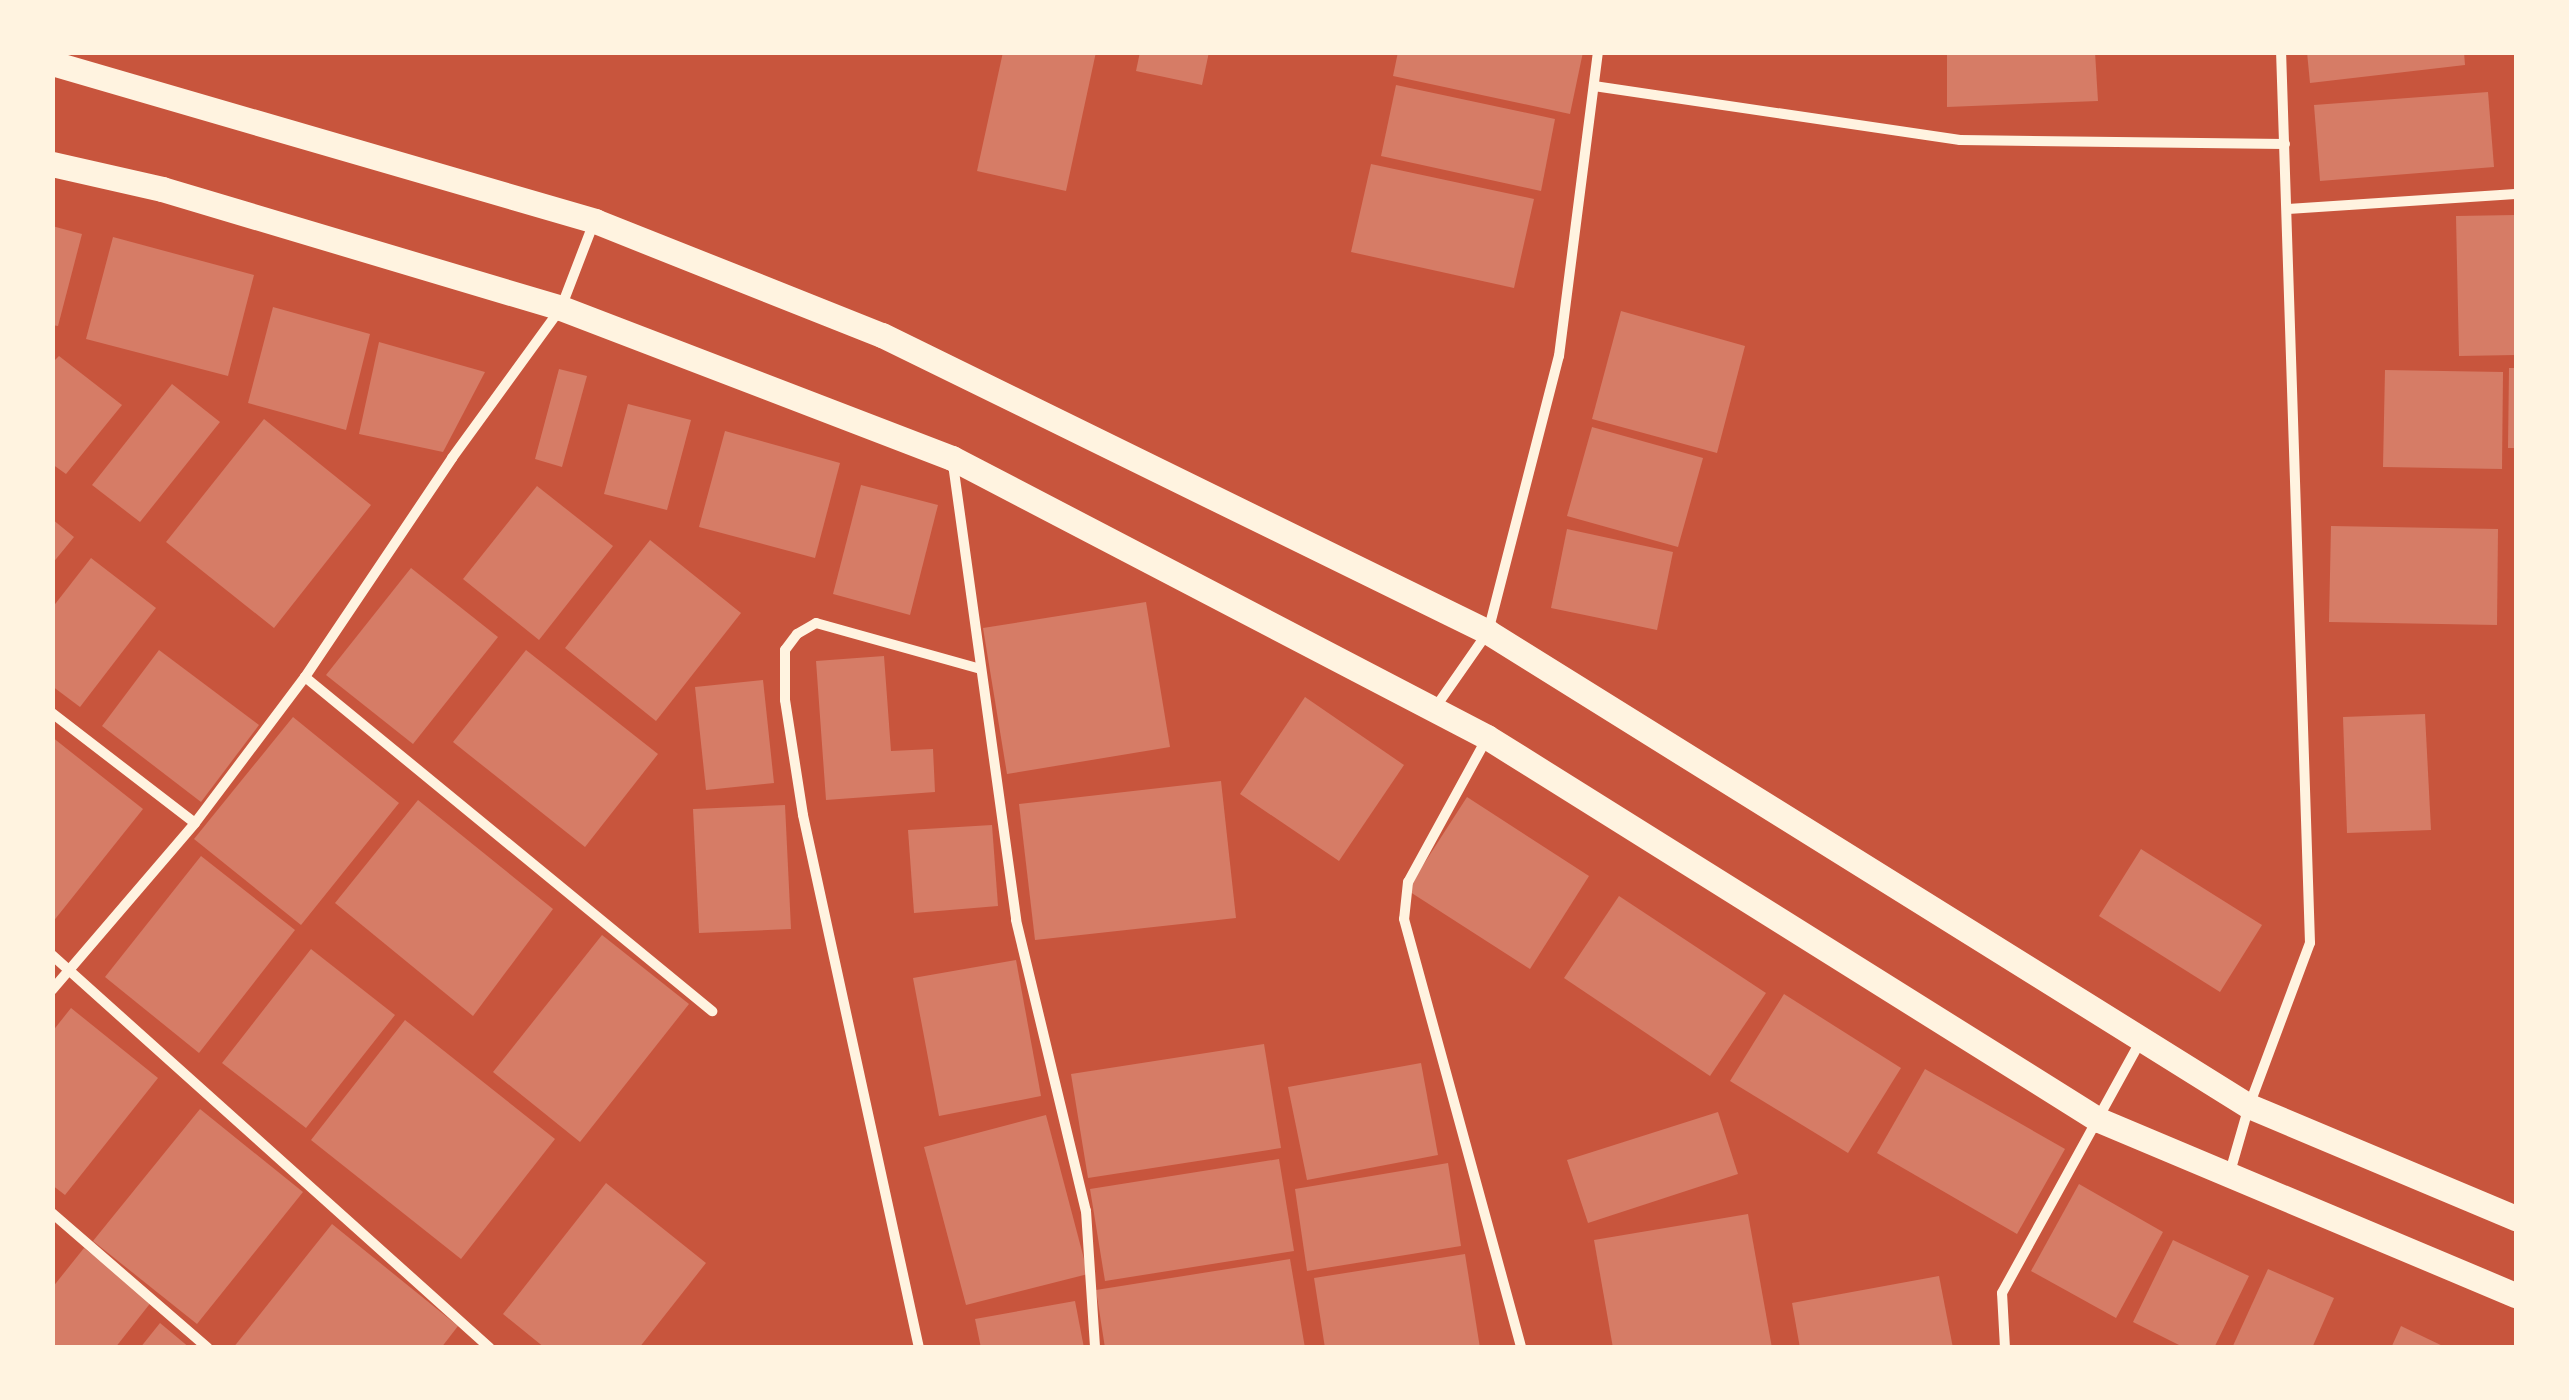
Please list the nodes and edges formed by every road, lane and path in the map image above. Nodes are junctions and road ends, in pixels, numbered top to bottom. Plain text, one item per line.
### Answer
1 (1598, 52) edge
2 (2281, 52) edge
3 (52, 64) edge
4 (1594, 86) junction
5 (2285, 144) junction
6 (52, 164) edge
7 (2516, 194) edge
8 (2288, 209) junction
9 (595, 221) junction
10 (561, 308) junction
11 (952, 458) junction
12 (1488, 632) junction
13 (982, 670) junction
14 (305, 676) junction
15 (1435, 708) junction
16 (52, 713) edge
17 (1487, 737) junction
18 (195, 823) junction
19 (52, 955) edge
20 (69, 969) junction
21 (52, 990) edge
22 (712, 1011) dead end
23 (2142, 1039) junction
24 (2249, 1106) junction
25 (2099, 1120) junction
26 (2230, 1174) junction
27 (52, 1213) edge
28 (2516, 1218) edge
29 (2516, 1296) edge
30 (208, 1348) edge
31 (490, 1348) edge
32 (920, 1348) edge
33 (1095, 1348) edge
34 (1521, 1348) edge
35 (2005, 1348) edge

1 - 4 street
2 - 5 street
3 - 9 main road
4 - 5 street
4 - 12 street
5 - 8 street
6 - 10 main road
7 - 8 street
8 - 24 street
9 - 10 street
9 - 12 main road
10 - 11 main road
10 - 14 street
11 - 13 street
11 - 15 main road
12 - 15 street
12 - 23 main road
13 - 32 street
13 - 33 street
14 - 18 street
14 - 22 street
15 - 17 main road
16 - 18 street
17 - 25 main road
17 - 34 street
18 - 20 street
19 - 20 street
20 - 21 street
20 - 31 street
23 - 24 main road
23 - 25 street
24 - 26 street
24 - 28 main road
25 - 26 main road
25 - 35 street
26 - 29 main road
27 - 30 street

